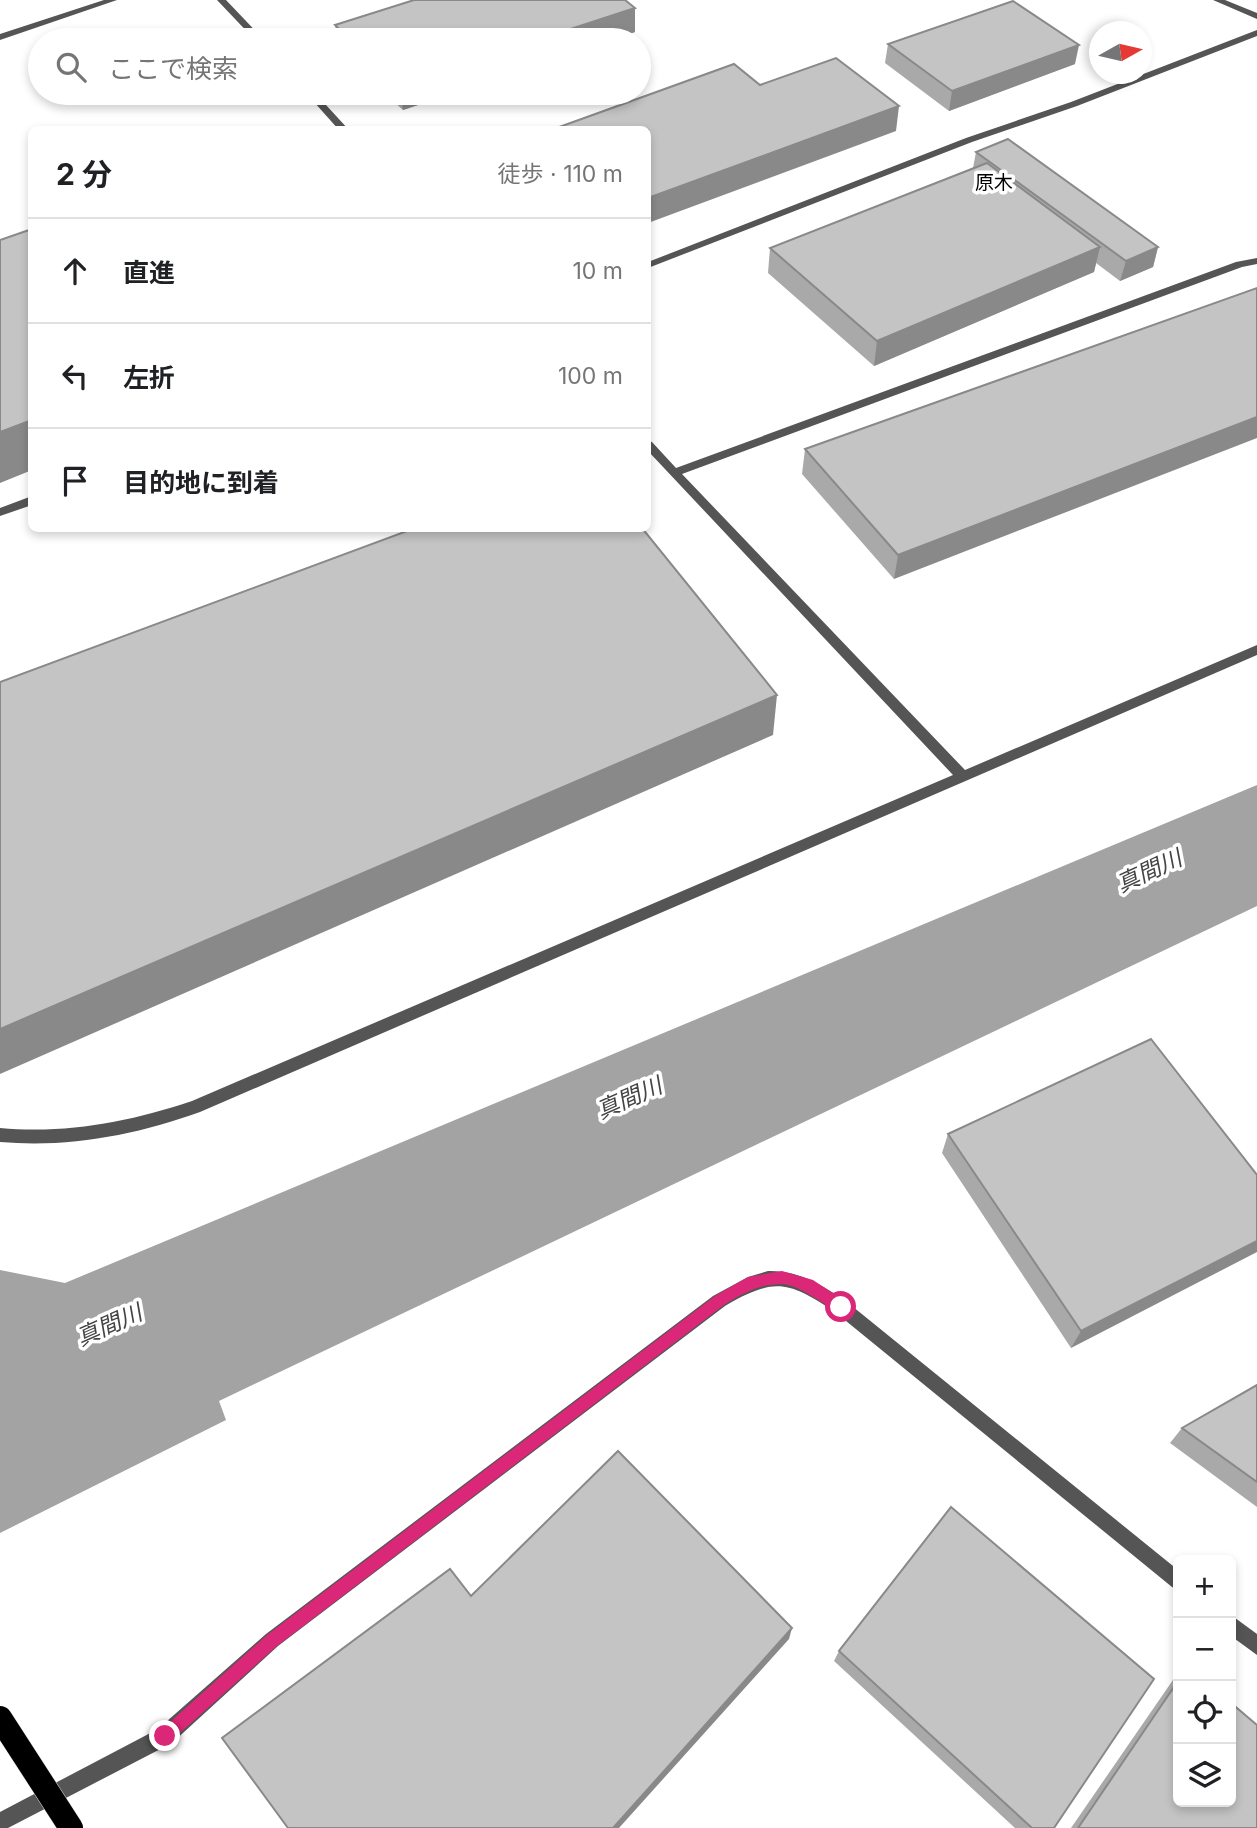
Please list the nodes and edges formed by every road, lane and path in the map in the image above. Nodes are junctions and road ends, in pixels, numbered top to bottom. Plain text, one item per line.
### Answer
1 (113, 0) edge
2 (221, 0) edge
3 (1217, 0) edge
4 (1257, 16) edge
5 (248, 28) edge
6 (1257, 33) edge
7 (0, 37) edge
8 (321, 105) edge
9 (341, 126) edge
10 (1257, 261) edge
11 (651, 264) edge
12 (651, 448) edge
13 (674, 473) junction
14 (28, 502) edge
15 (0, 512) edge
16 (1257, 650) edge
17 (962, 776) junction
18 (0, 1135) edge
19 (1173, 1577) edge
20 (1236, 1628) edge
21 (1257, 1646) edge
22 (0, 1718) edge
23 (0, 1822) edge
24 (72, 1828) edge

1 - 7 street
2 - 5 street
3 - 4 street
6 - 11 street
8 - 9 street
10 - 13 street
12 - 13 street
13 - 17 street
14 - 15 street
16 - 17 street
17 - 18 street
19 - 23 street
20 - 21 street
22 - 24 highway, bridge

